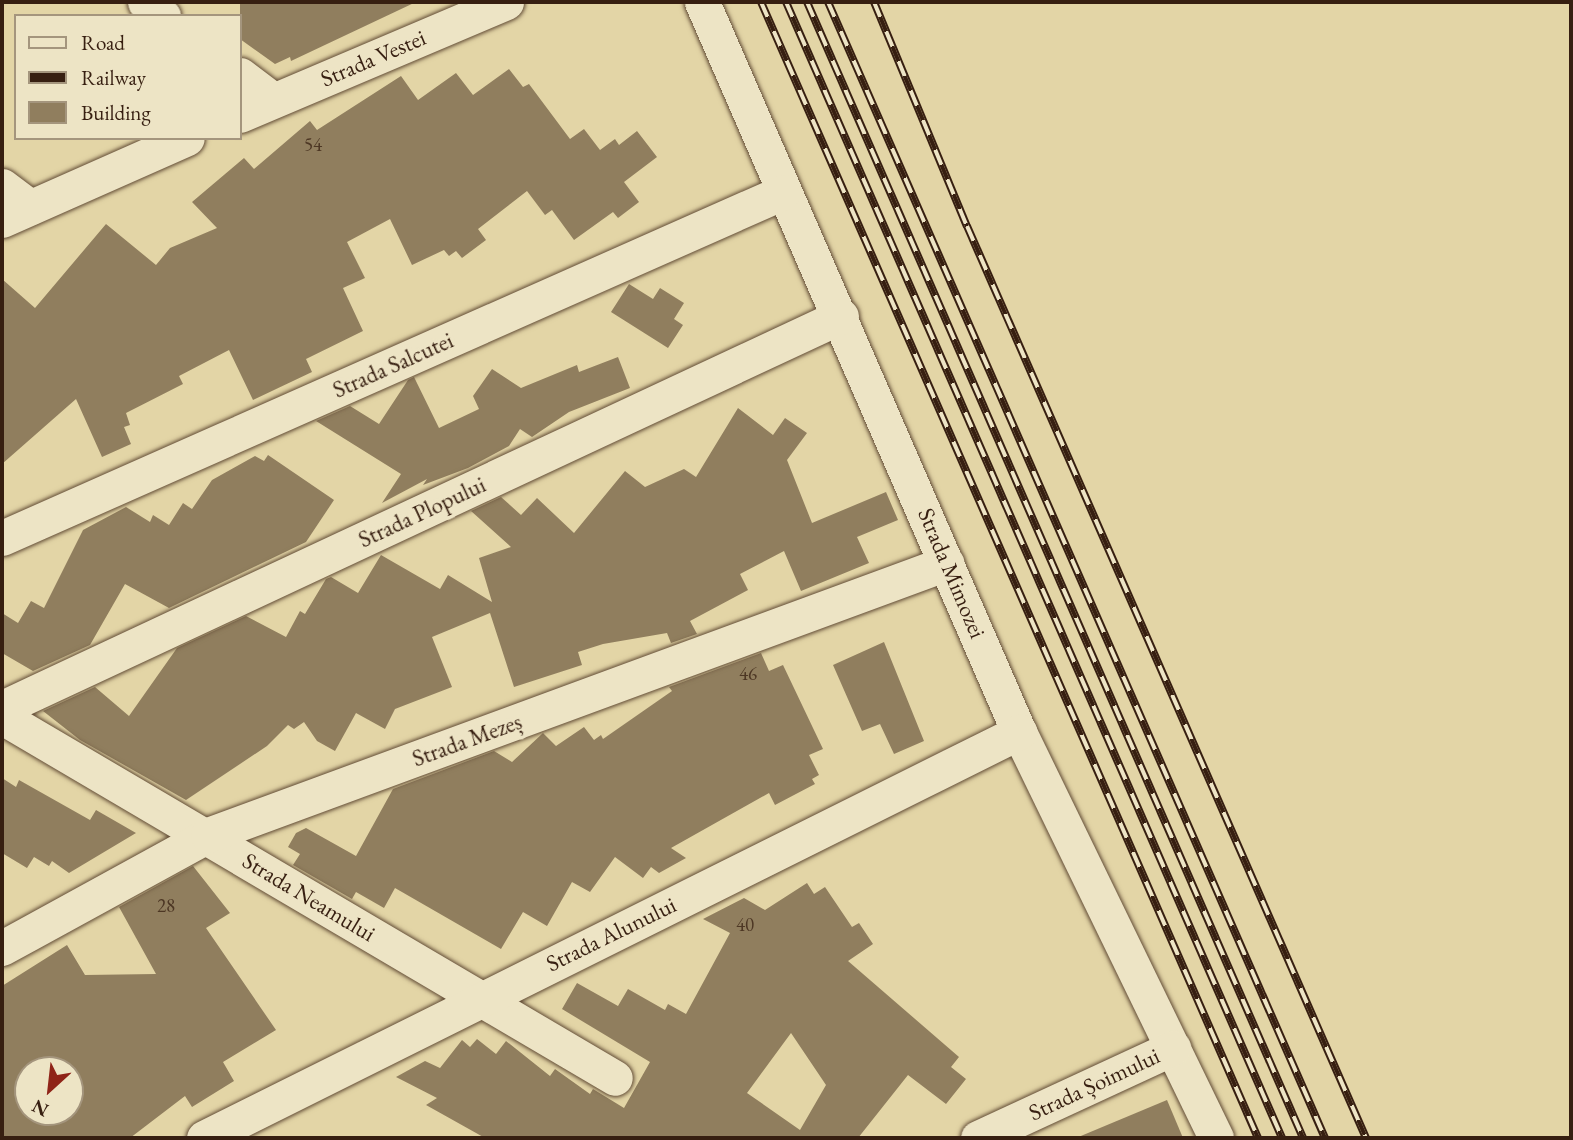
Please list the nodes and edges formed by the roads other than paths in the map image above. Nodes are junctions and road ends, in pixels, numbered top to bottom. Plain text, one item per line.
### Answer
1 (145, 2) edge
2 (506, 2) edge
3 (702, 2) edge
4 (160, 14) edge
5 (242, 77) edge
6 (273, 100) junction
7 (242, 114) edge
8 (182, 140) edge
9 (2, 186) edge
10 (783, 192) junction
11 (16, 214) edge
12 (841, 316) junction
13 (2, 538) edge
14 (947, 563) junction
15 (2, 708) edge
16 (2, 717) edge
17 (1019, 732) junction
18 (208, 835) junction
19 (2, 948) edge
20 (479, 1000) junction
21 (1173, 1048) junction
22 (615, 1078) dead end
23 (204, 1138) edge
24 (978, 1138) edge
25 (1216, 1138) edge

1 - 4 street
2 - 6 street, Strada Vestei
3 - 10 street, Strada Mimozei
5 - 6 street
6 - 7 street, Strada Vestei
8 - 11 street
9 - 11 street
10 - 12 street, Strada Mimozei
10 - 13 street, Strada Salcutei
12 - 14 street, Strada Mimozei
12 - 15 street, Strada Plopului
14 - 17 street, Strada Mimozei
14 - 18 street, Strada Mezeș
16 - 18 street, Strada Neamului
17 - 20 street, Strada Alunului
17 - 21 street, Strada Mimozei
18 - 19 street, Strada Mezeș
18 - 20 street, Strada Neamului
20 - 22 street, Strada Neamului
20 - 23 street, Strada Alunului
21 - 24 street, Strada Șoimului
21 - 25 street, Strada Mimozei

